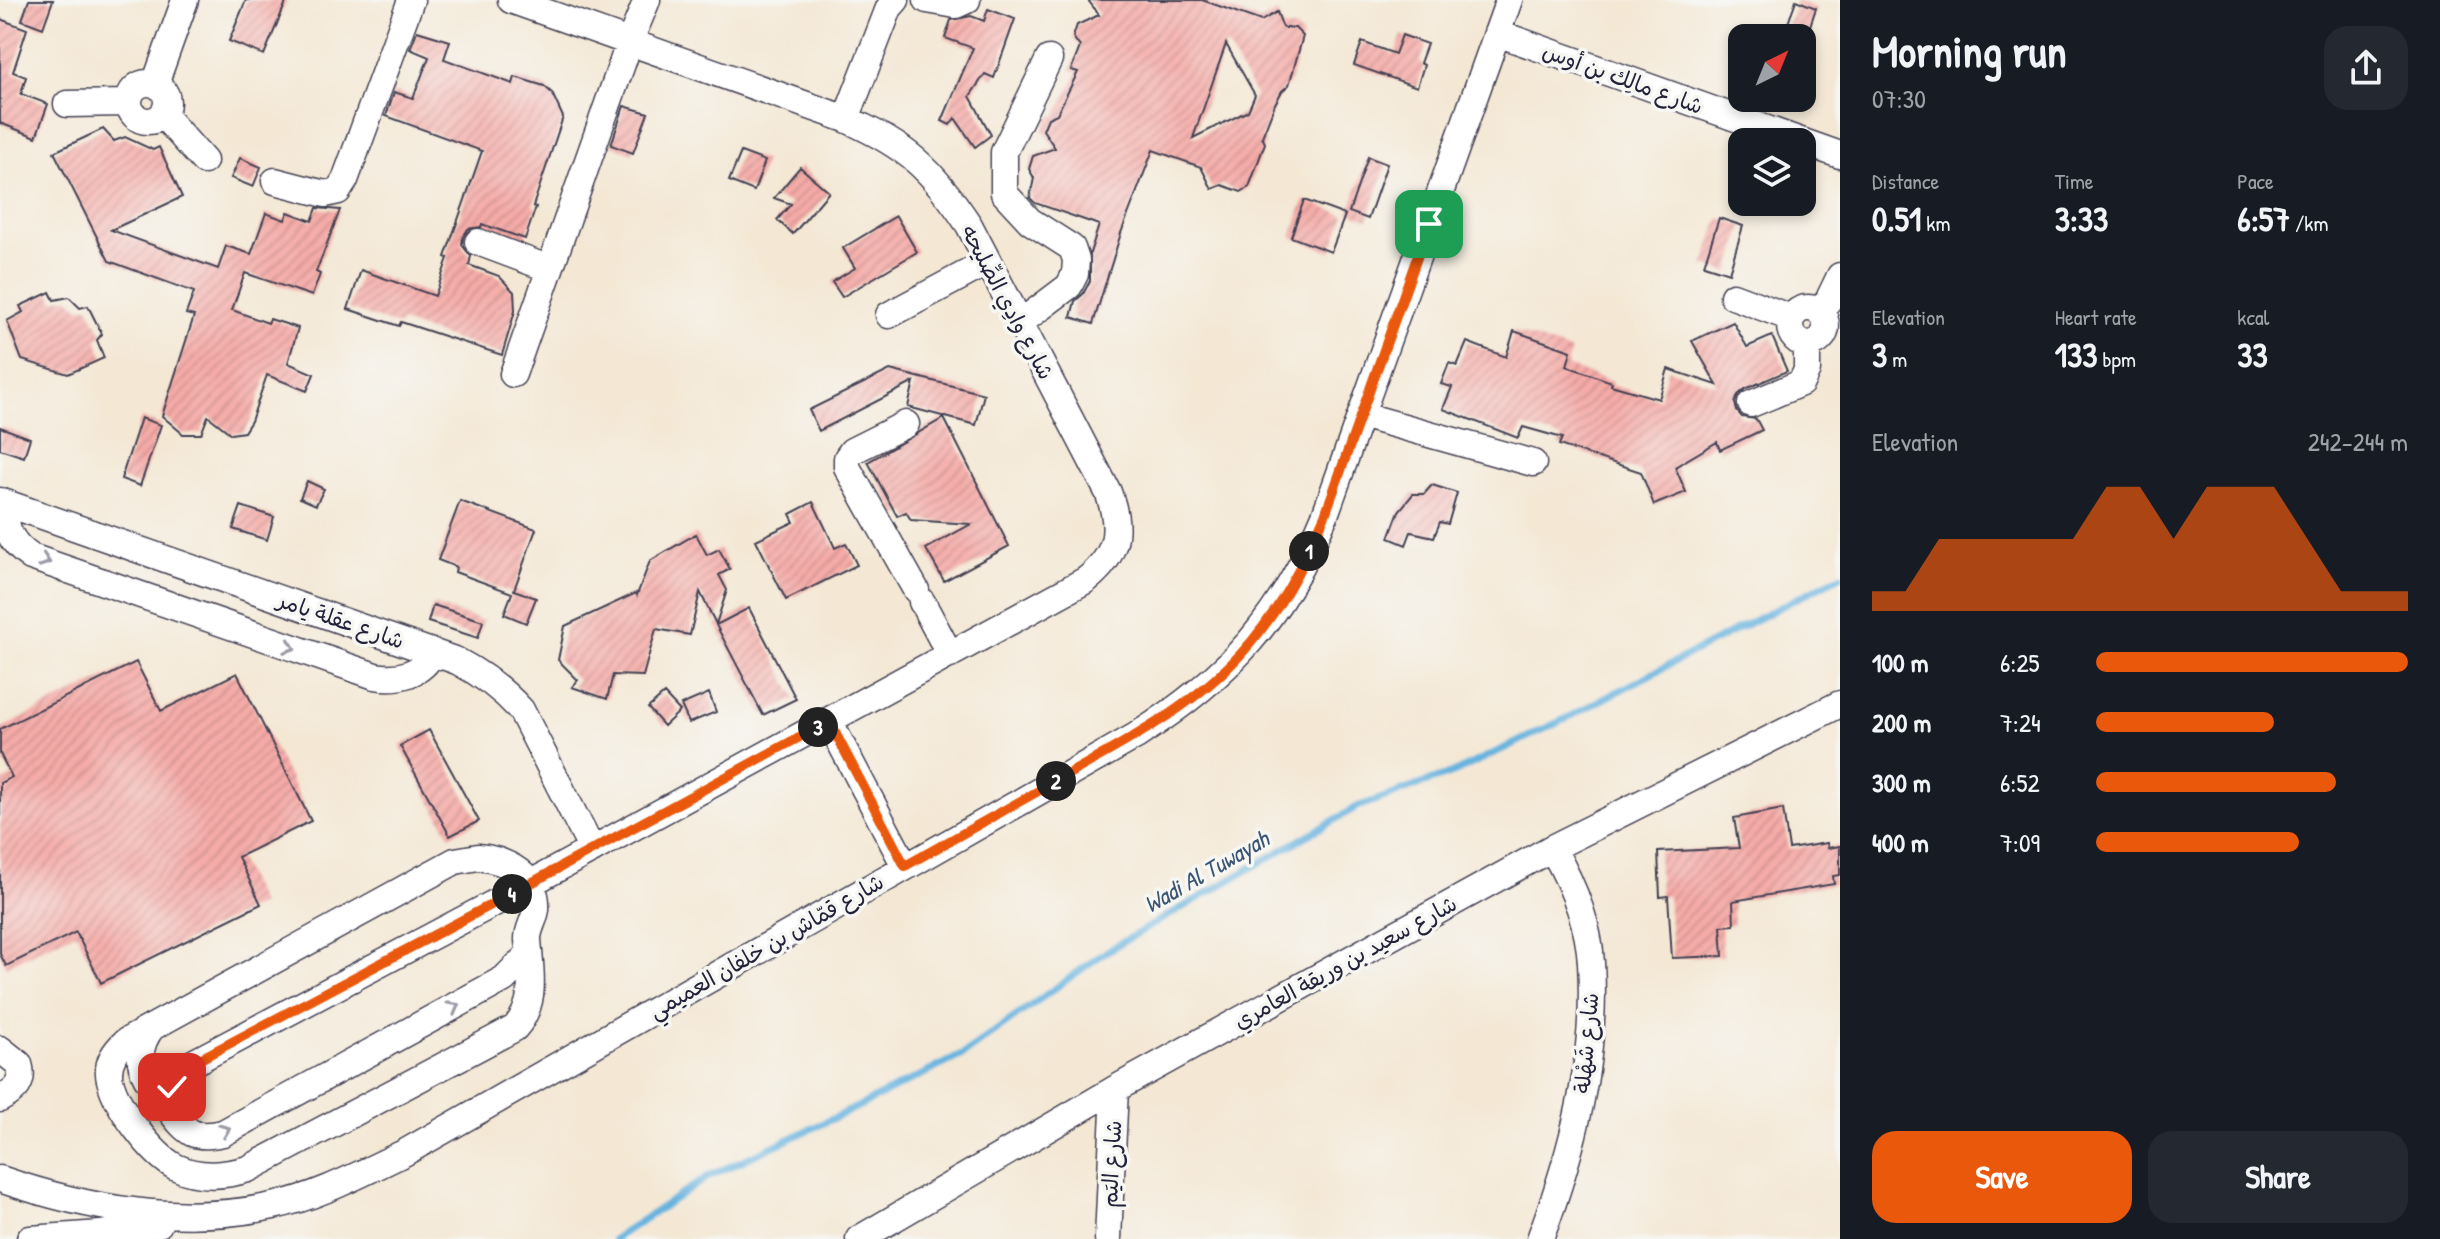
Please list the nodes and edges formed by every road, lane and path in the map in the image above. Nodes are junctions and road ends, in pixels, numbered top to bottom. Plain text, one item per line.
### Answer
1 (185, 0) edge
2 (411, 0) edge
3 (511, 0) edge
4 (647, 0) edge
5 (896, 0) edge
6 (927, 0) edge
7 (967, 0) edge
8 (1509, 0) edge
9 (1497, 33) junction
10 (630, 41) junction
11 (1049, 59) dead end
12 (155, 84) junction
13 (129, 103) junction
14 (67, 104) dead end
15 (163, 115) junction
16 (846, 119) junction
17 (1840, 155) edge
18 (204, 161) dead end
19 (275, 181) dead end
20 (478, 242) dead end
21 (988, 262) junction
22 (550, 269) junction
23 (1840, 276) edge
24 (1733, 296) dead end
25 (1819, 312) junction
26 (889, 315) dead end
27 (1791, 318) junction
28 (1020, 323) junction
29 (1807, 345) junction
30 (513, 374) dead end
31 (1751, 404) dead end
32 (1361, 415) junction
33 (906, 424) dead end
34 (1533, 463) dead end
35 (4, 502) edge
36 (433, 652) junction
37 (950, 655) junction
38 (1840, 704) edge
39 (829, 721) junction
40 (1552, 848) junction
41 (592, 850) junction
42 (905, 866) junction
43 (531, 884) junction
44 (487, 907) junction
45 (529, 942) junction
46 (152, 1027) junction
47 (0, 1049) edge
48 (1115, 1089) junction
49 (0, 1099) edge
50 (167, 1106) junction
51 (0, 1179) edge
52 (198, 1214) junction
53 (30, 1239) edge
54 (859, 1239) edge
55 (1108, 1239) edge
56 (1540, 1239) edge

1 - 12 street
2 - 19 street
3 - 10 street, شارع وادِي الصِّليحه
4 - 10 street
5 - 16 street
6 - 7 street
8 - 9 street, شارع قمّاش بن خلفان العميمي
9 - 17 street, شارع مالِك بن أوس
9 - 32 street, شارع قمّاش بن خلفان العميمي
10 - 16 street, شارع وادِي الصِّليحه
10 - 22 street
11 - 28 street
12 - 13 street
12 - 15 street
13 - 14 street
13 - 15 street
15 - 18 street
16 - 21 street, شارع وادِي الصِّليحه
20 - 22 street
21 - 26 street
21 - 28 street, شارع وادِي الصِّليحه
22 - 30 street
23 - 25 street
24 - 27 street
25 - 27 street
25 - 29 street
27 - 29 street
28 - 37 street, شارع وادِي الصِّليحه
29 - 31 street
32 - 34 street
32 - 42 street, شارع قمّاش بن خلفان العميمي
33 - 37 street
35 - 36 street, شارع عقلة يامر
35 -> 36 street
36 - 41 street, شارع عقلة يامر
37 - 39 street, شارع وادِي الصِّليحه
38 - 40 street, شارع سعيد بن وريقة العامري
39 - 41 street, شارع وادِي الصِّليحه
39 - 42 street
40 - 48 street, شارع سعيد بن وريقة العامري
40 - 56 street, شارع شَهْلة
41 - 43 street, شارع وادِي الصِّليحه
42 - 52 street, شارع قمّاش بن خلفان العميمي
43 - 44 street, شارع وادِي الصِّليحه
43 - 45 street
43 - 46 street
44 - 45 street
44 - 50 street, شارع وادِي الصِّليحه
45 - 46 street
50 -> 45 street
46 - 50 street
47 - 49 street
48 - 54 street, شارع سعيد بن وريقة العامري
48 - 55 street, شارع اليَم
51 - 52 street, شارع قمّاش بن خلفان العميمي
52 - 53 street

